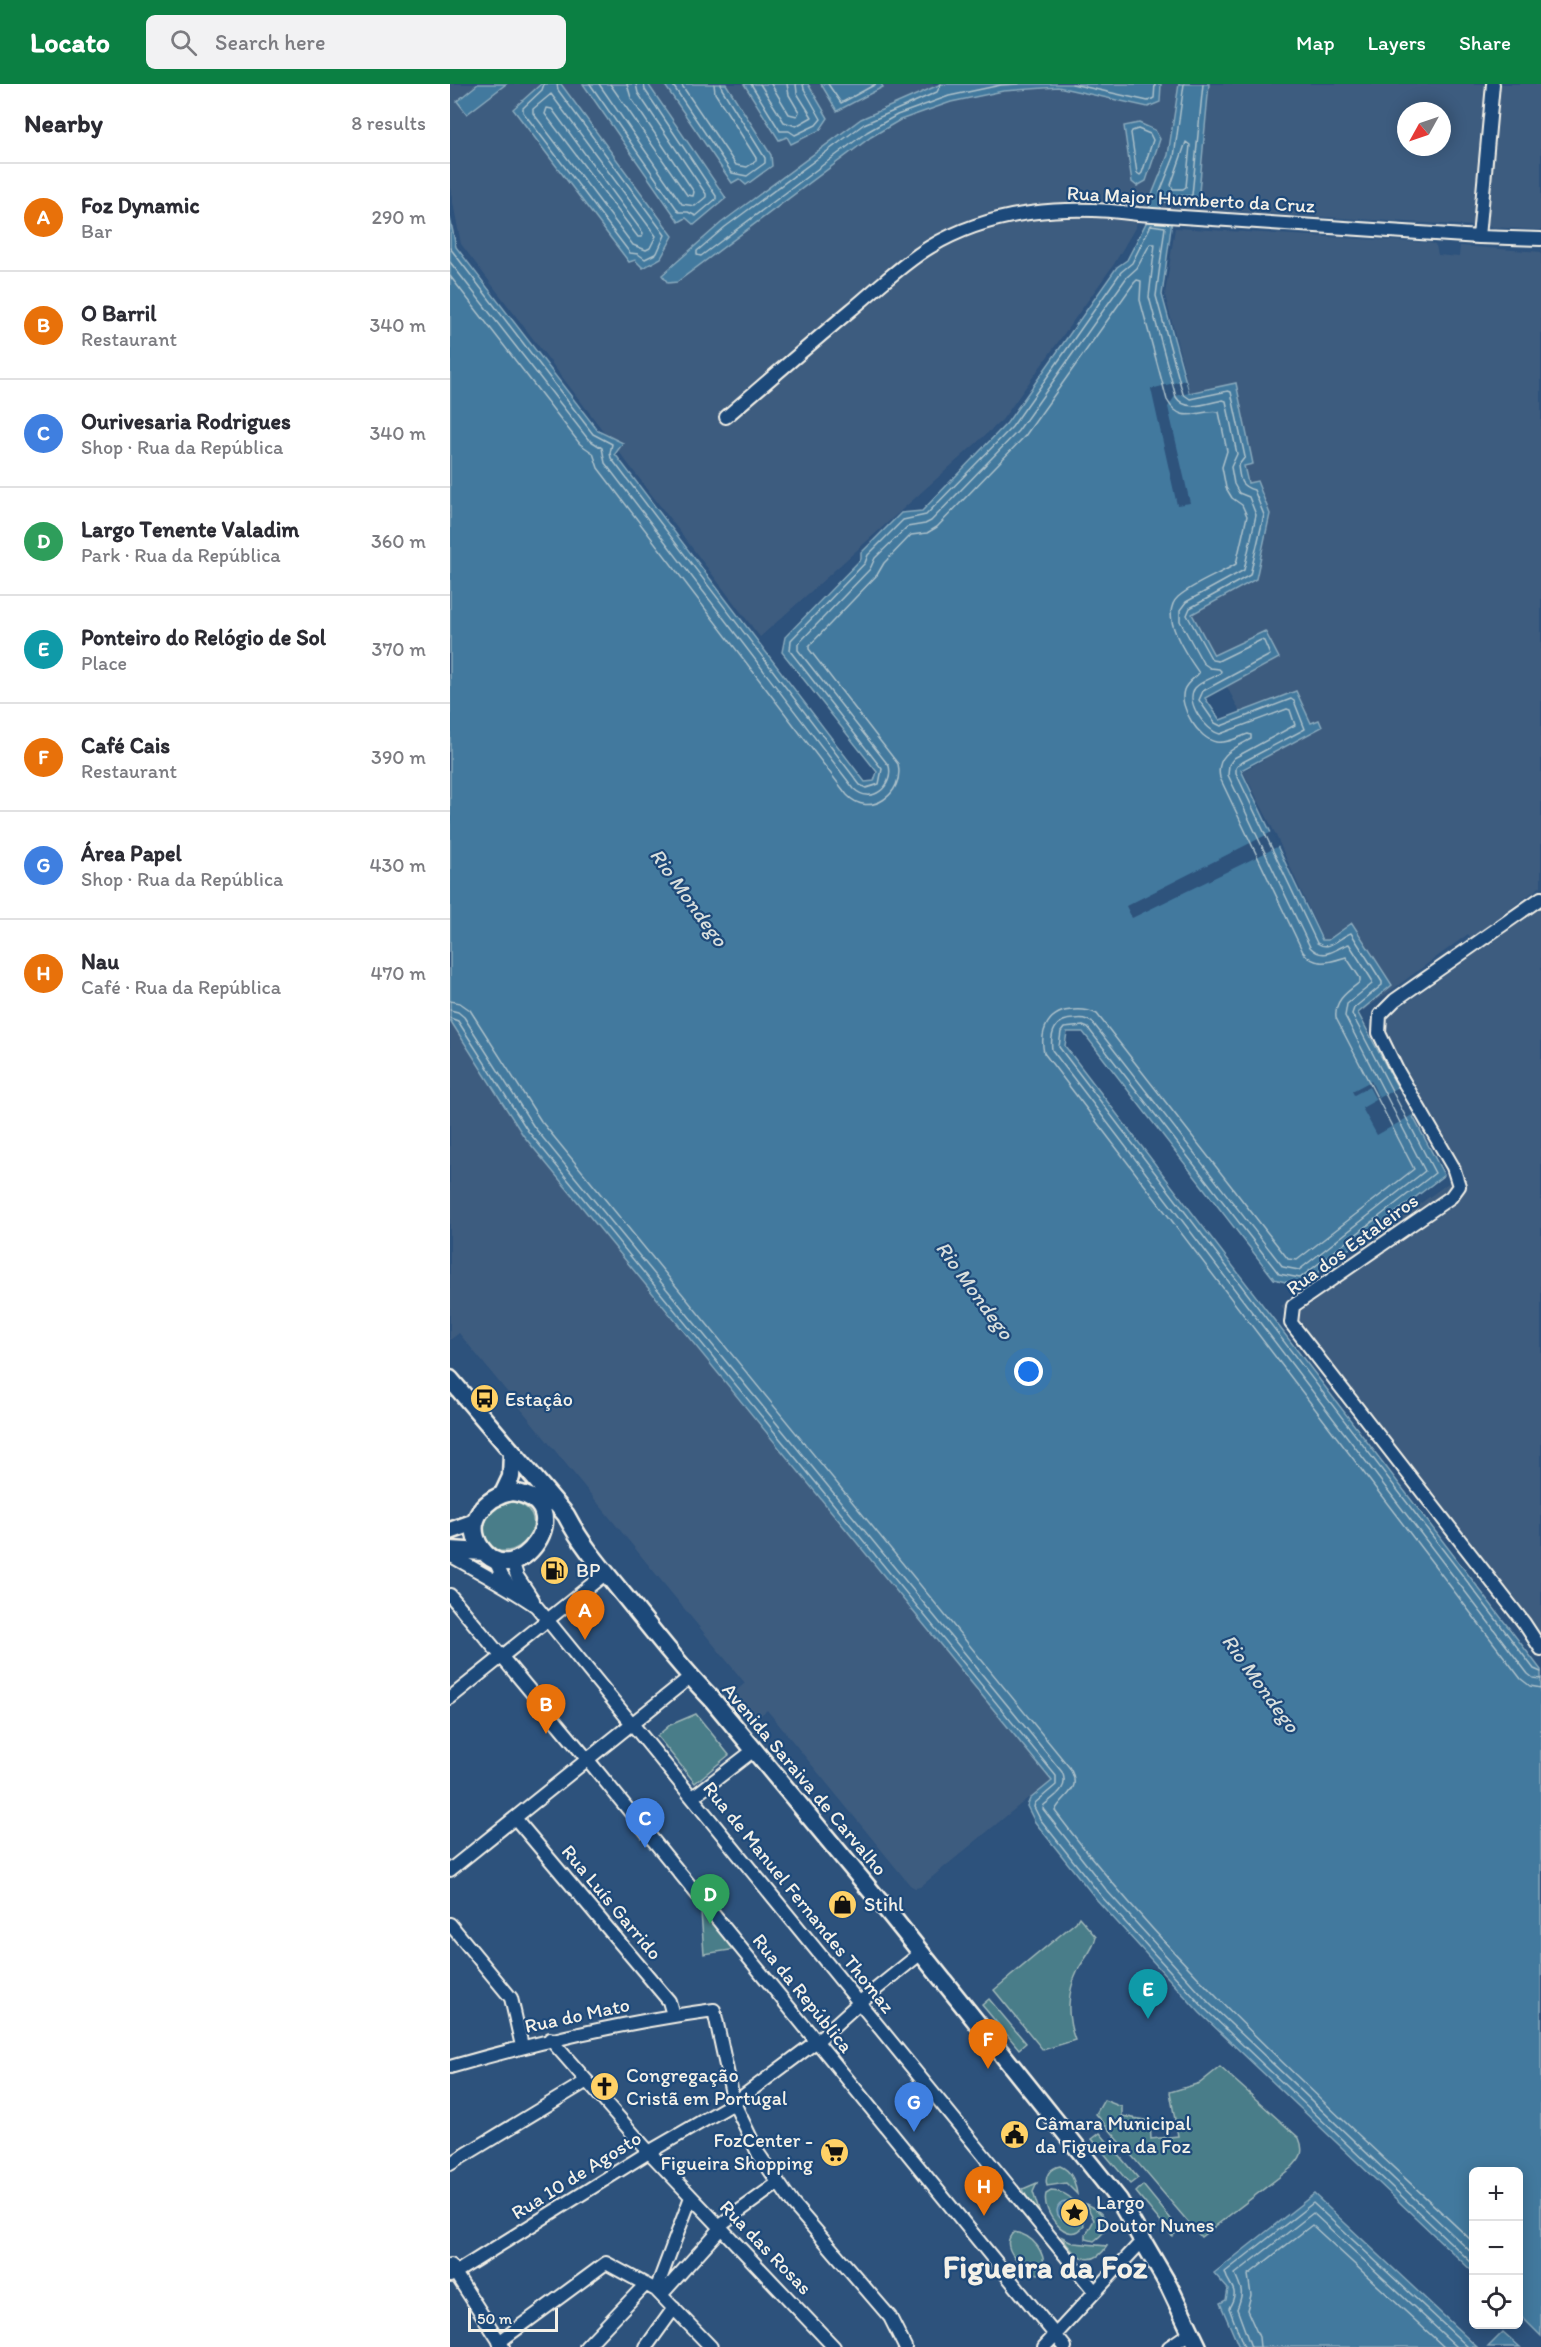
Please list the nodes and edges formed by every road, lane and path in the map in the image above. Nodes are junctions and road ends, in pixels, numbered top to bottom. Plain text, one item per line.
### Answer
1 (1493, 84) edge
2 (1479, 237) junction
3 (1541, 239) edge
4 (726, 417) dead end
5 (1541, 898) edge
6 (450, 1379) edge
7 (512, 1453) junction
8 (503, 1494) junction
9 (534, 1502) junction
10 (475, 1522) junction
11 (450, 1531) edge
12 (543, 1535) junction
13 (577, 1537) junction
14 (450, 1553) edge
15 (490, 1556) junction
16 (512, 1561) junction
17 (606, 1572) junction
18 (511, 1588) junction
19 (450, 1595) edge
20 (536, 1606) junction
21 (547, 1618) junction
22 (1541, 1649) edge
23 (502, 1655) junction
24 (690, 1677) junction
25 (450, 1698) edge
26 (632, 1724) junction
27 (754, 1750) junction
28 (588, 1760) junction
29 (693, 1797) junction
30 (515, 1818) junction
31 (450, 1870) edge
32 (450, 1924) edge
33 (921, 1953) junction
34 (860, 2002) junction
35 (673, 2015) junction
36 (550, 2040) junction
37 (817, 2041) junction
38 (522, 2046) junction
39 (450, 2067) edge
40 (587, 2081) junction
41 (734, 2103) junction
42 (649, 2152) junction
43 (450, 2164) edge
44 (778, 2183) junction
45 (691, 2197) junction
46 (721, 2226) junction
47 (1144, 2239) junction
48 (452, 2271) edge
49 (654, 2290) junction
50 (1095, 2292) junction
51 (674, 2308) junction
52 (1054, 2335) junction
53 (1194, 2339) edge
54 (501, 2344) edge
55 (586, 2347) edge
56 (646, 2347) edge
57 (711, 2347) edge
58 (834, 2347) edge
59 (904, 2347) edge
60 (1044, 2347) edge
61 (1065, 2347) edge
62 (1169, 2347) edge

1 - 2 street
2 - 3 street, Rua Major Humberto da Cruz
2 - 4 street, Rua Major Humberto da Cruz
5 - 22 street, Rua dos Estaleiros
6 - 7 main road, Avenida Saraiva de Carvalho
7 - 8 main road
7 - 9 main road
7 - 13 main road, Avenida Saraiva de Carvalho
8 - 9 main road
8 - 10 main road
9 - 12 main road
9 - 13 main road
10 - 11 main road
10 - 15 main road
12 - 13 main road
12 - 16 main road
13 - 17 main road, Avenida Saraiva de Carvalho
14 - 15 main road
14 - 18 street, Rua de Manuel Fernandes Thomaz
15 - 16 main road
15 - 18 street
16 - 20 street
17 - 21 street
17 - 24 main road, Avenida Saraiva de Carvalho
18 - 20 street, Rua de Manuel Fernandes Thomaz
19 - 23 street, Rua da República
20 - 21 street, Rua de Manuel Fernandes Thomaz
21 - 23 street
21 - 26 street, Rua de Manuel Fernandes Thomaz
23 - 25 street
23 - 28 street, Rua da República
24 - 26 street
24 - 27 main road, Avenida Saraiva de Carvalho
26 - 28 street
26 - 29 street, Rua de Manuel Fernandes Thomaz
27 - 29 street
27 - 33 main road, Avenida Saraiva de Carvalho
28 - 30 street
28 - 37 street, Rua da República
29 - 34 street, Rua de Manuel Fernandes Thomaz
30 - 31 street
30 - 35 street, Rua Luís Garrido
32 - 38 street
33 - 34 street, Rua 10 de Agosto
33 - 47 main road, Avenida Saraiva de Carvalho
34 - 37 street, Rua 10 de Agosto
34 - 50 street, Rua de Manuel Fernandes Thomaz
35 - 36 street, Rua do Mato
35 - 41 street, Rua do Mato
36 - 38 street, Rua do Mato
36 - 40 street, Rua das Rosas
37 - 41 street, Rua 10 de Agosto
37 - 52 street, Rua da República
38 - 39 street, Rua do Mato
40 - 42 street, Rua das Rosas
40 - 43 street
41 - 42 street, Rua 10 de Agosto
41 - 44 street
42 - 45 street, Rua das Rosas
42 - 48 street, Rua 10 de Agosto
44 - 46 street
44 - 59 street
45 - 46 street, Rua das Rosas
45 - 49 street
46 - 49 street
46 - 58 street, Rua das Rosas
47 - 50 street
47 - 53 main road, Avenida Saraiva de Carvalho
48 - 54 street
49 - 51 street
49 - 54 street
49 - 55 street
50 - 52 street
51 - 56 street
51 - 57 street
52 - 60 street
52 - 61 street, Rua da República
53 - 62 street

